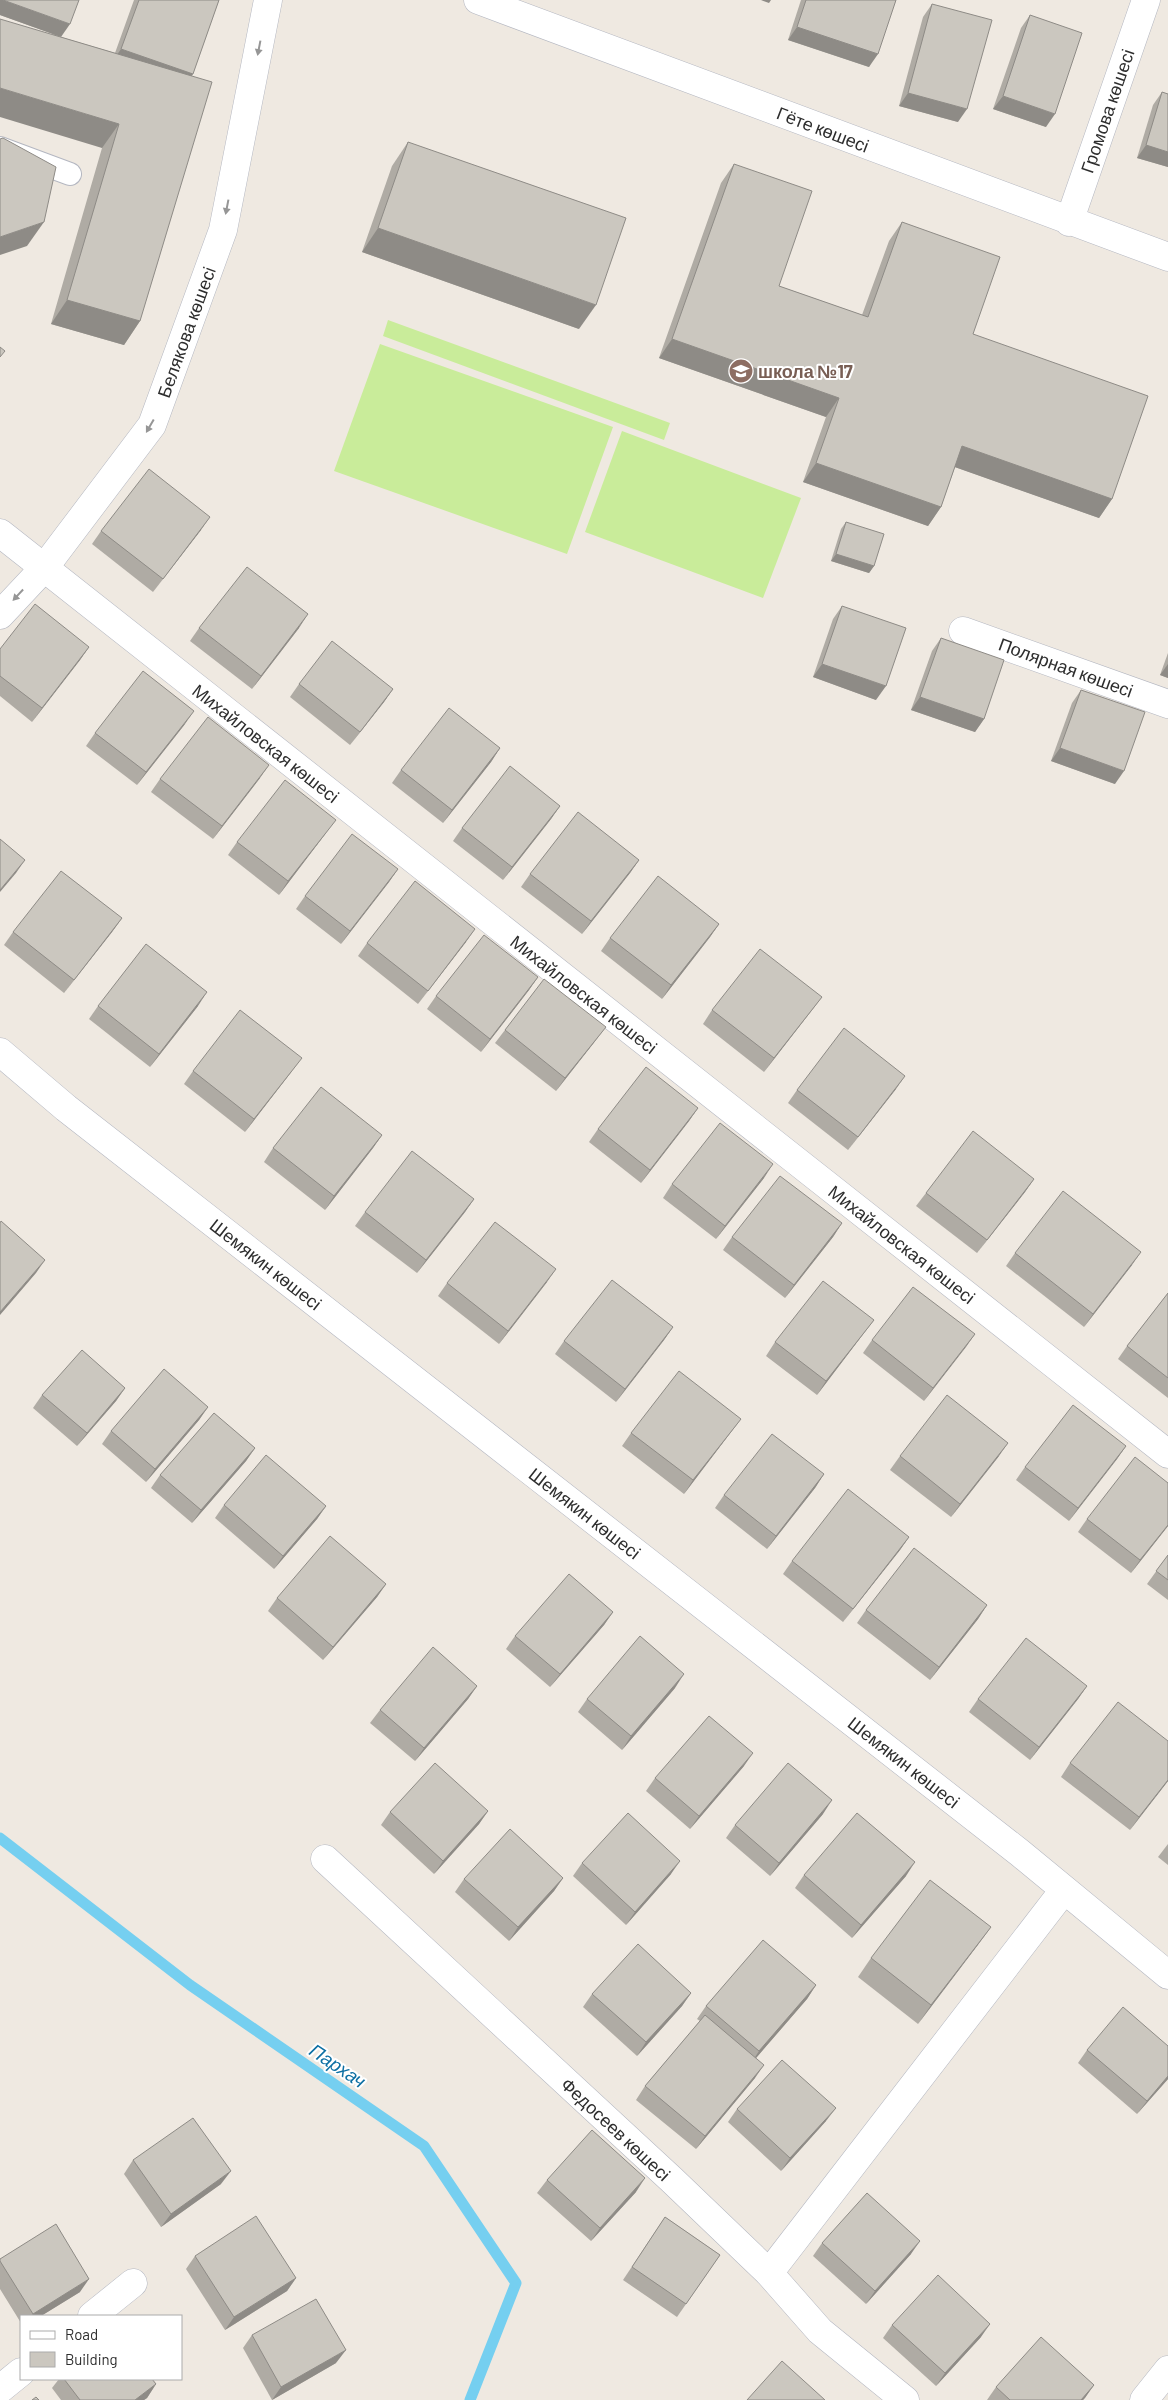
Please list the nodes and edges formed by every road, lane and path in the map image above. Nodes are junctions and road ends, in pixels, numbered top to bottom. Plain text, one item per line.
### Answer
1 (268, 0) edge
2 (478, 0) edge
3 (1146, 0) edge
4 (0, 148) edge
5 (70, 174) dead end
6 (1069, 222) junction
7 (1168, 257) edge
8 (0, 533) edge
9 (44, 568) junction
10 (0, 615) edge
11 (963, 631) dead end
12 (1168, 704) edge
13 (0, 1052) edge
14 (1168, 1454) edge
15 (325, 1859) dead end
16 (1064, 1890) junction
17 (1168, 1975) edge
18 (769, 2273) junction
19 (133, 2284) dead end
20 (93, 2315) edge
21 (1168, 2370) edge
22 (20, 2373) edge
23 (0, 2389) edge
24 (905, 2400) edge
25 (1144, 2400) edge

1 -> 9 street, Белякова көшесі
2 - 6 street, Гёте көшесі
3 - 6 street, Громова көшесі
4 - 5 lane
6 - 7 street, Гёте көшесі
8 - 9 street, Михайловская көшесі
9 -> 10 street, Белякова көшесі
9 - 14 street, Михайловская көшесі
11 - 12 street, Полярная көшесі
13 - 16 street, Шемякин көшесі
15 - 18 street, Федосеев көшесі
16 - 17 street, Шемякин көшесі
16 - 18 street
18 - 24 street, Федосеев көшесі
19 - 20 street
21 - 25 street
22 - 23 street

